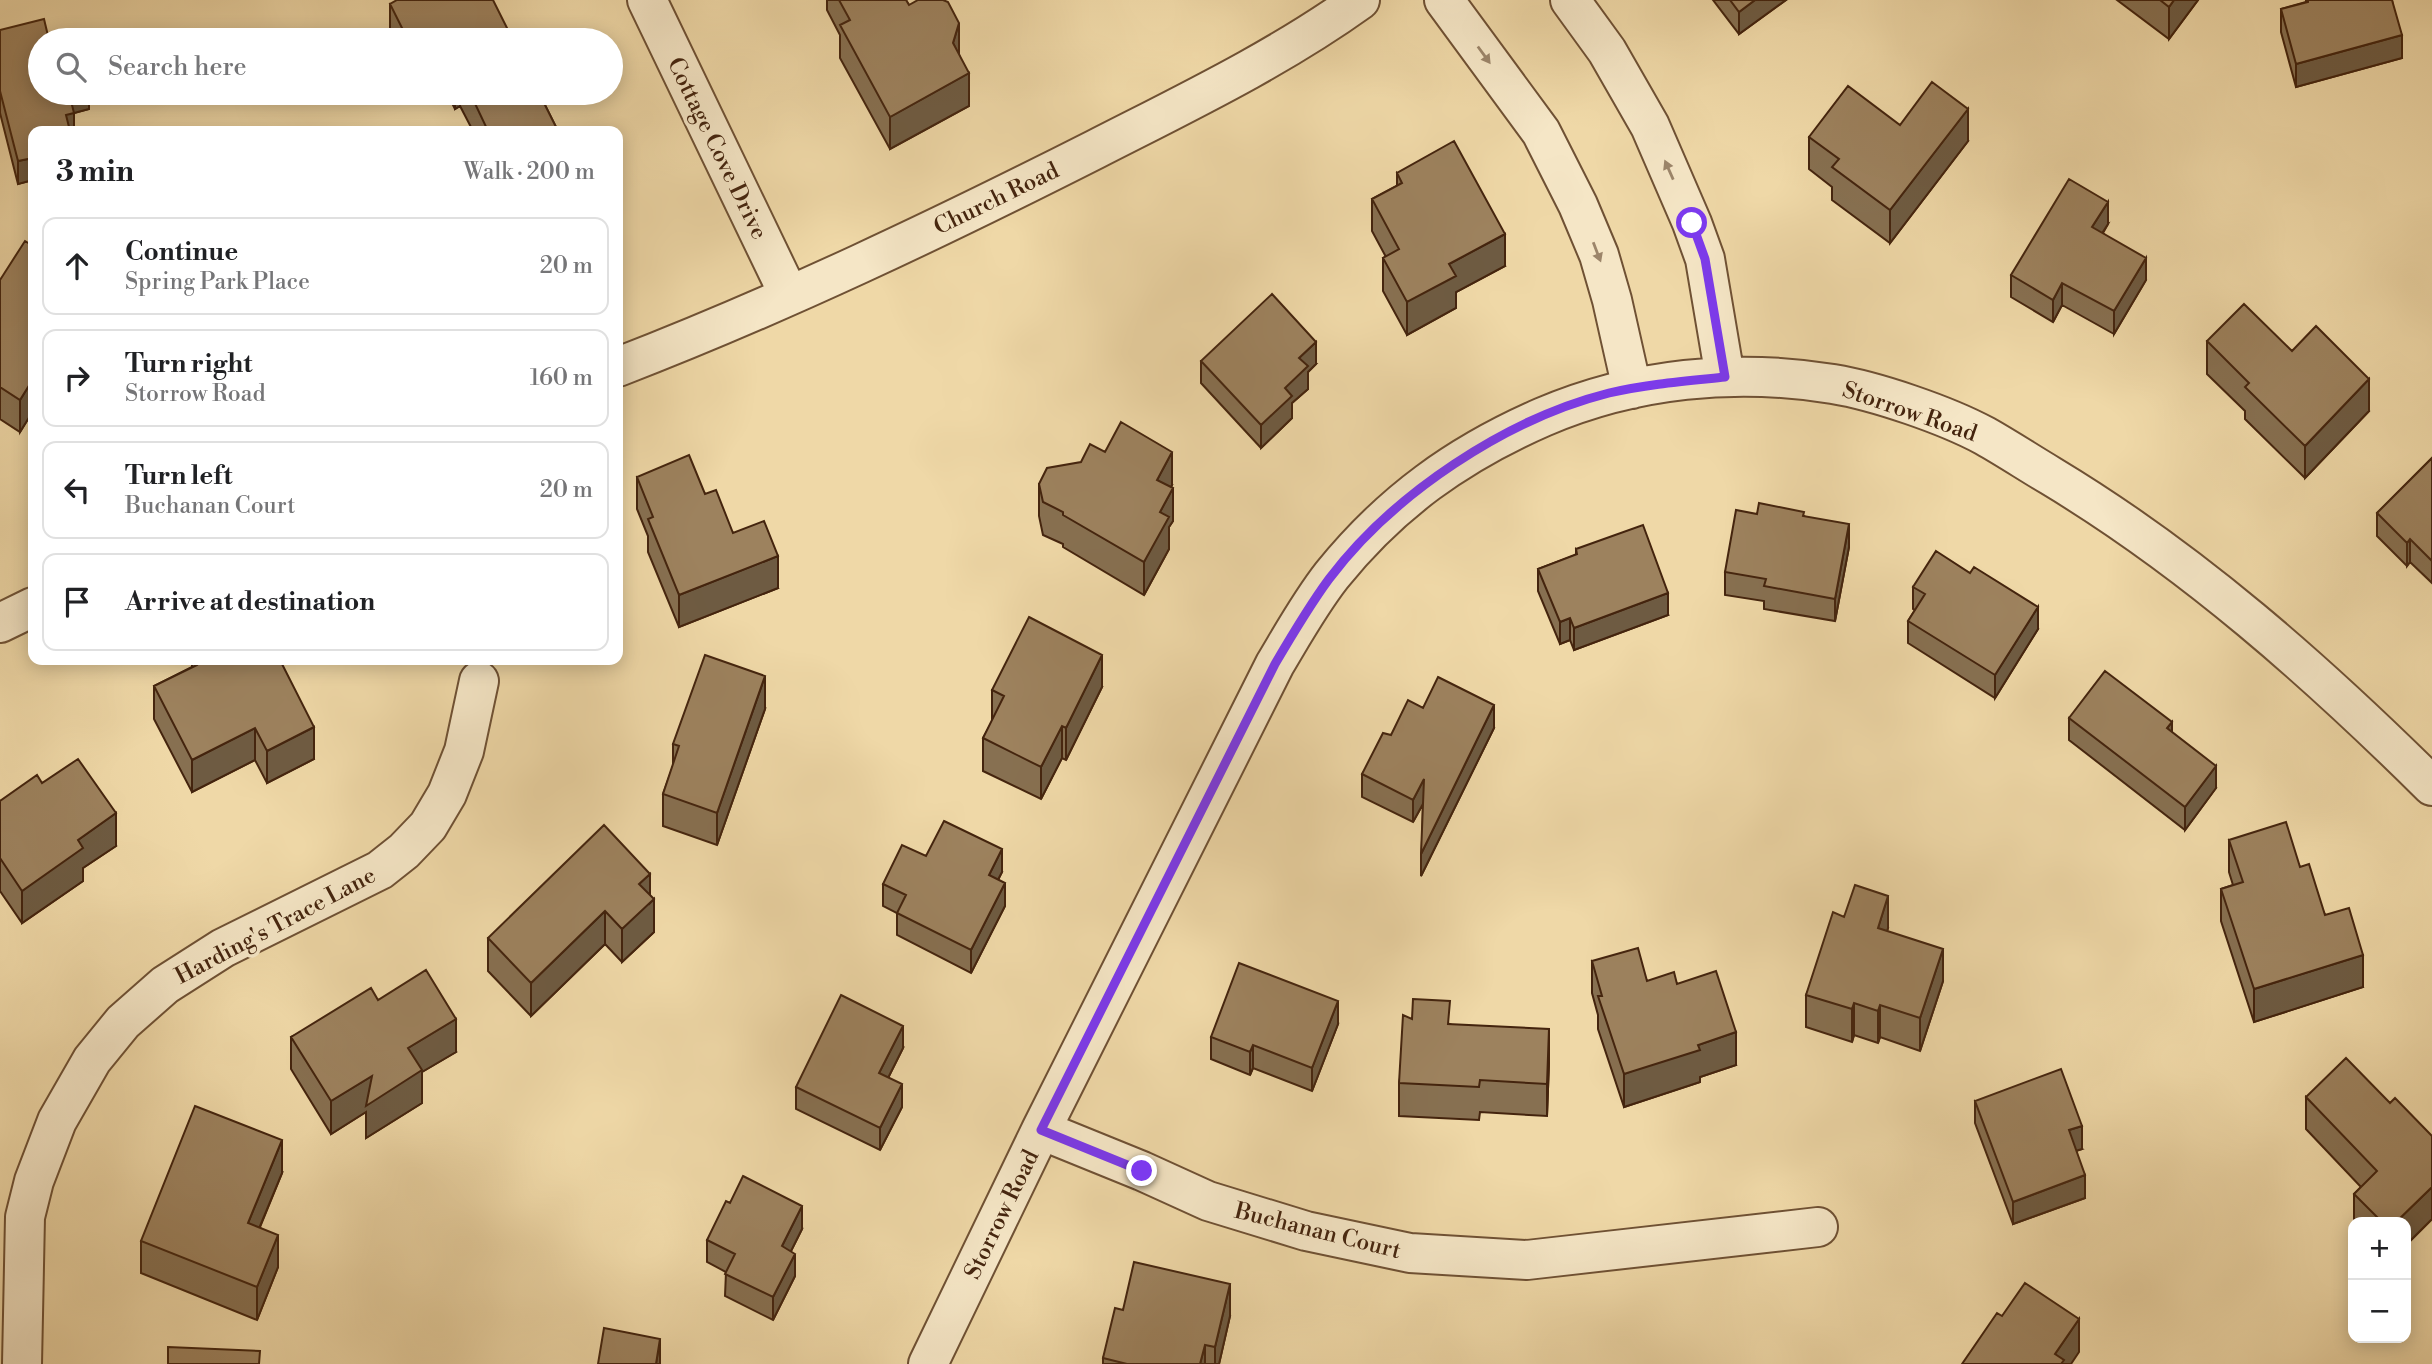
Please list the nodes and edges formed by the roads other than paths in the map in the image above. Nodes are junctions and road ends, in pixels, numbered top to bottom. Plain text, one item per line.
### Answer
1 (647, 0) edge
2 (1360, 0) edge
3 (1444, 0) edge
4 (1570, 0) edge
5 (789, 296) junction
6 (623, 365) edge
7 (1725, 377) junction
8 (1633, 389) junction
9 (28, 609) edge
10 (0, 622) edge
11 (479, 681) dead end
12 (2432, 786) edge
13 (1041, 1130) junction
14 (1818, 1227) dead end
15 (12, 1228) edge
16 (22, 1364) edge
17 (928, 1364) edge

1 - 5 street, Cottage Cove Drive
2 - 5 street, Church Road
3 -> 8 street
7 -> 4 street
5 - 6 street, Church Road
7 - 8 street, Storrow Road
7 - 12 street, Storrow Road
8 - 13 street, Storrow Road
9 - 10 street
11 - 15 street, Harding's Trace Lane
13 - 14 street, Buchanan Court
13 - 17 street, Storrow Road
15 - 16 street, Harding's Trace Lane

